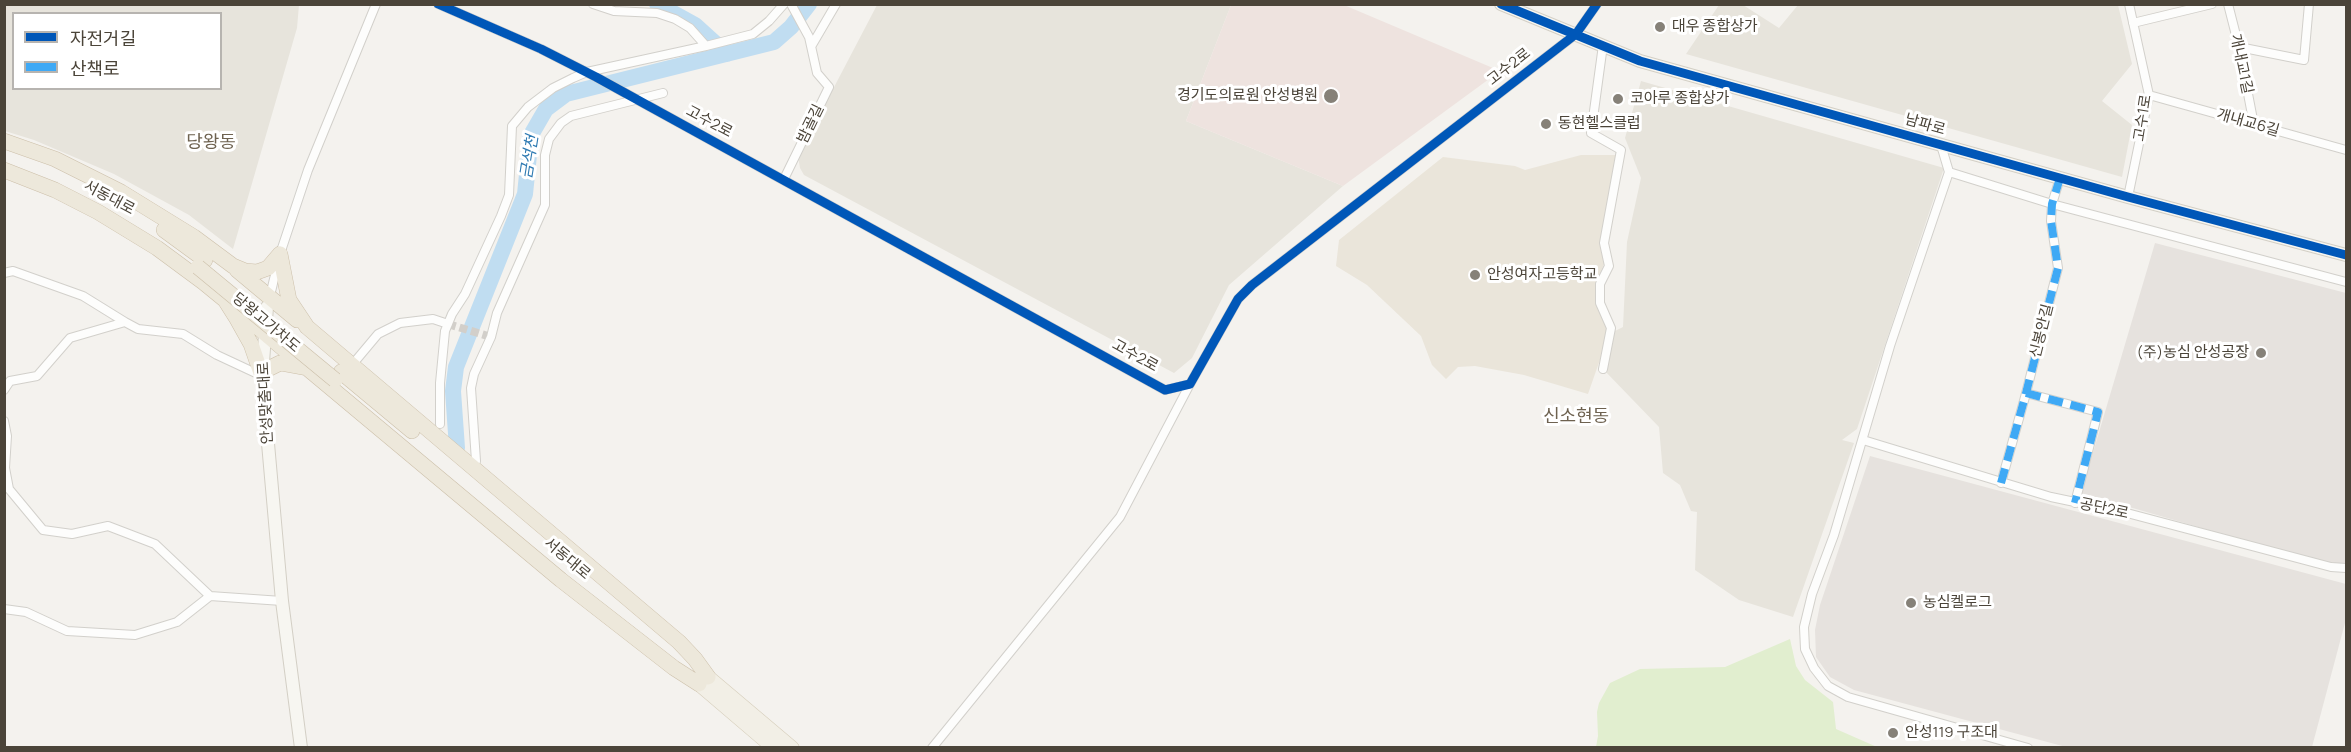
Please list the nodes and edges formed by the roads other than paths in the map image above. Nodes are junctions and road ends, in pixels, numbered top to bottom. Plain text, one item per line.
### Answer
1 (376, 4) edge
2 (438, 4) edge
3 (593, 4) edge
4 (784, 4) edge
5 (791, 4) edge
6 (836, 4) edge
7 (1501, 4) edge
8 (1597, 4) edge
9 (2129, 4) edge
10 (2212, 4) edge
11 (2228, 4) edge
12 (2309, 4) edge
13 (2133, 23) junction
14 (1576, 34) junction
15 (811, 41) junction
16 (1603, 45) junction
17 (708, 46) junction
18 (2239, 47) junction
19 (587, 72) junction
20 (663, 93) dead end
21 (2149, 95) junction
22 (638, 101) junction
23 (2254, 124) junction
24 (4, 141) edge
25 (1941, 145) junction
26 (2346, 150) edge
27 (4, 152) edge
28 (4, 160) edge
29 (4, 170) edge
30 (1949, 172) junction
31 (2060, 178) junction
32 (784, 179) junction
33 (2128, 197) junction
34 (2052, 204) junction
35 (280, 254) junction
36 (2346, 255) edge
37 (201, 263) junction
38 (233, 266) junction
39 (4, 273) edge
40 (2346, 282) edge
41 (225, 300) junction
42 (268, 303) junction
43 (125, 322) junction
44 (448, 324) junction
45 (307, 327) junction
46 (264, 331) junction
47 (307, 368) junction
48 (1603, 369) dead end
49 (342, 372) junction
50 (262, 376) junction
51 (1190, 384) junction
52 (4, 390) edge
53 (2026, 393) junction
54 (4, 421) edge
55 (440, 424) dead end
56 (1863, 440) junction
57 (476, 461) dead end
58 (2001, 483) junction
59 (2075, 502) junction
60 (2346, 568) edge
61 (210, 596) junction
62 (282, 601) junction
63 (4, 609) edge
64 (703, 680) junction
65 (301, 747) edge
66 (774, 747) edge
67 (792, 747) edge
68 (932, 747) edge
69 (2028, 747) edge

1 - 35 street, 안성맞춤대로
2 - 19 street, 고수2로
3 - 17 street
4 - 17 street
5 - 15 street, 밤골길
6 - 15 street
7 - 14 street, 남파로
8 - 14 street, 고수2로
9 - 13 street, 고수1로
10 - 13 street
11 - 18 street, 개내교1길
12 - 18 street
13 - 21 street, 고수1로
14 - 16 street, 남파로
14 - 51 street, 고수2로
15 - 32 street, 밤골길
16 - 25 street, 남파로
16 - 48 street
17 - 19 street
18 - 23 street, 개내교1길
19 - 22 street, 고수2로
19 - 44 street
20 - 22 street
21 - 23 street, 개내교6길
21 - 33 street, 고수1로
22 - 32 street, 고수2로
22 - 57 street
23 - 26 street, 개내교6길
24 - 38 highway
25 - 30 street
25 - 31 street, 남파로
27 - 37 highway, 서동대로
28 - 37 highway, 서동대로
29 - 41 highway
30 - 34 street
30 - 56 street
31 - 33 street, 남파로
31 - 34 street, 신봉안길
32 - 51 street, 고수2로
33 - 36 street, 남파로
34 - 40 street
34 - 53 street, 신봉안길
35 - 38 highway
35 - 42 street, 안성맞춤대로
35 - 45 highway
37 - 49 highway, 당왕고가차도
38 - 42 highway
39 - 43 street
41 - 46 highway
41 - 50 highway
42 - 45 highway
42 - 46 street, 안성맞춤대로
43 - 50 street
43 - 52 street
44 - 49 street
44 - 55 street
45 - 49 highway
46 - 47 highway
46 - 50 street, 안성맞춤대로
47 - 50 highway
47 - 64 highway
49 - 64 highway, 서동대로
50 - 62 street, 안성맞춤대로
51 - 68 street
53 - 58 street, 신봉안길
53 - 59 street
54 - 61 street
56 - 58 street, 공단2로
56 - 69 street
58 - 59 street, 공단2로
59 - 60 street, 공단2로
61 - 62 street
61 - 63 street
62 - 65 street, 안성맞춤대로
64 - 66 main road, 서동대로
64 - 67 main road, 서동대로

